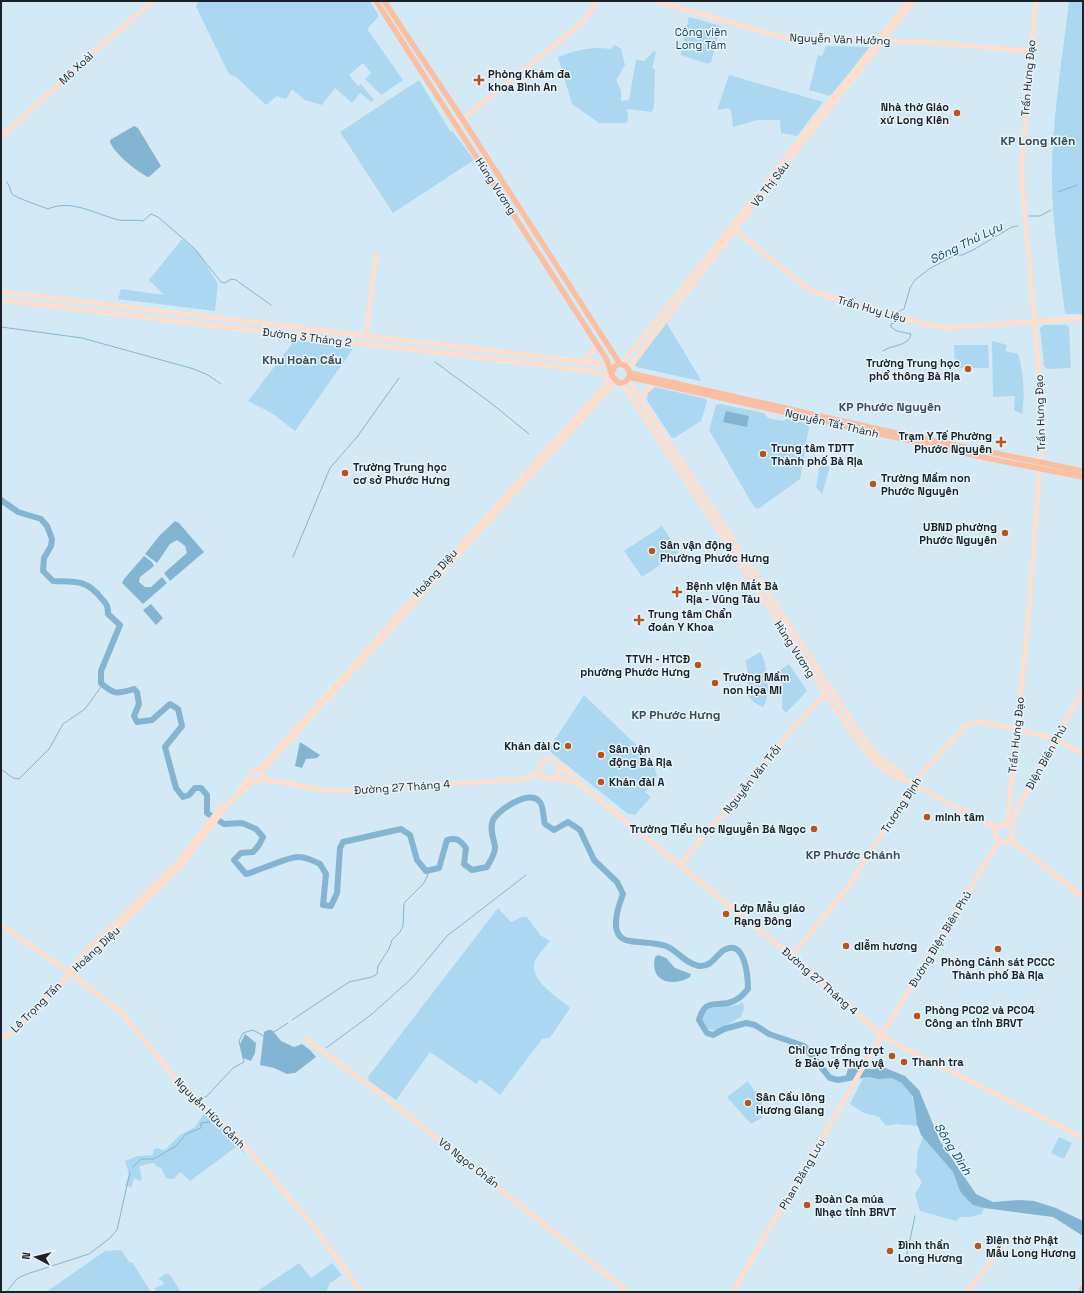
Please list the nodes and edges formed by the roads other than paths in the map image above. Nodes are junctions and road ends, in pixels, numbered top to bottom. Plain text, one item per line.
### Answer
1 (153, 1) edge
2 (376, 1) edge
3 (384, 1) edge
4 (598, 1) edge
5 (655, 1) edge
6 (909, 1) edge
7 (914, 1) edge
8 (1036, 1) edge
9 (880, 41) junction
10 (1030, 51) junction
11 (428, 68) junction
12 (422, 73) junction
13 (463, 120) junction
14 (456, 124) junction
15 (1, 137) edge
16 (490, 162) junction
17 (483, 166) junction
18 (522, 212) junction
19 (515, 216) junction
20 (733, 228) junction
21 (376, 255) dead end
22 (1, 292) edge
23 (1, 300) edge
24 (109, 306) junction
25 (108, 312) junction
26 (1083, 318) edge
27 (239, 321) junction
28 (1034, 321) junction
29 (238, 329) junction
30 (366, 336) junction
31 (594, 338) junction
32 (572, 361) junction
33 (620, 364) junction
34 (609, 365) junction
35 (612, 374) junction
36 (626, 377) junction
37 (654, 383) junction
38 (641, 401) junction
39 (1041, 466) junction
40 (1083, 472) edge
41 (1083, 478) edge
42 (498, 508) junction
43 (1083, 689) edge
44 (825, 695) junction
45 (1017, 729) junction
46 (1056, 739) junction
47 (1083, 754) edge
48 (558, 765) junction
49 (260, 770) junction
50 (540, 773) junction
51 (553, 777) junction
52 (252, 779) junction
53 (263, 780) junction
54 (905, 780) junction
55 (581, 785) junction
56 (913, 785) junction
57 (1008, 824) junction
58 (996, 828) junction
59 (1010, 840) junction
60 (999, 841) junction
61 (680, 865) junction
62 (1083, 897) edge
63 (1, 925) edge
64 (791, 956) junction
65 (70, 973) junction
66 (881, 1036) junction
67 (1, 1038) edge
68 (306, 1039) dead end
69 (870, 1056) joint
70 (1083, 1138) edge
71 (1003, 1245) dead end
72 (1083, 1288) edge
73 (361, 1292) edge
74 (628, 1292) edge
75 (734, 1292) edge
76 (967, 1292) edge
77 (1081, 1292) edge

1 - 15 main road, Mô Xoài
2 - 12 main road, Hùng Vương
3 - 11 main road, Hùng Vương
4 - 13 main road
5 - 9 main road, Nguyễn Văn Hưởng
6 - 9 main road, Võ Thị Sáu
7 - 9 main road, Võ Thị Sáu
8 - 10 main road, Trần Hưng Đạo
9 - 10 main road, Nguyễn Văn Hưởng
9 - 20 main road, Võ Thị Sáu
10 - 28 main road, Trần Hưng Đạo
11 - 12 main road
11 - 13 main road, Hùng Vương
12 - 14 main road, Hùng Vương
13 - 14 main road
13 - 16 main road, Hùng Vương
14 - 17 main road, Hùng Vương
16 - 17 main road
16 - 18 main road, Hùng Vương
17 - 19 main road, Hùng Vương
18 - 19 main road
18 - 33 main road, Hùng Vương
19 - 31 main road, Hùng Vương
20 - 28 main road, Trần Huy Liệu
20 - 33 main road, Võ Thị Sáu
20 - 36 main road, Võ Thị Sáu
21 - 30 main road
22 - 24 main road, Đường 3 Tháng 2
23 - 25 main road, Đường 3 Tháng 2
24 - 25 main road
24 - 27 main road, Đường 3 Tháng 2
25 - 29 main road, Đường 3 Tháng 2
26 - 28 main road, Trần Huy Liệu
27 - 29 main road
27 - 30 main road, Đường 3 Tháng 2
28 - 39 main road, Trần Hưng Đạo
29 - 35 main road, Đường 3 Tháng 2
30 - 32 main road, Đường 3 Tháng 2
31 - 32 main road
31 - 34 main road, Hùng Vương
32 - 34 main road, Đường 3 Tháng 2
33 - 34 main road
33 - 35 main road
33 - 36 main road
34 - 35 main road, Hùng Vương
35 - 36 main road, Hùng Vương
35 - 42 main road, Hoàng Diệu
36 - 37 main road, Nguyễn Tất Thành
36 - 38 main road, Hùng Vương
36 - 39 main road, Nguyễn Tất Thành
36 - 42 main road, Hoàng Diệu
36 - 44 main road, Hùng Vương
37 - 38 main road
37 - 39 main road, Nguyễn Tất Thành
38 - 54 main road, Hùng Vương
39 - 40 main road, Nguyễn Tất Thành
39 - 41 main road, Nguyễn Tất Thành
39 - 45 main road, Trần Hưng Đạo
42 - 49 main road, Hoàng Diệu
43 - 46 main road, Điện Biên Phủ
44 - 54 main road, Hùng Vương
44 - 61 main road, Nguyễn Văn Trỗi
45 - 46 main road
45 - 56 main road, Trương Định
45 - 57 main road, Trần Hưng Đạo
46 - 47 main road
46 - 57 main road, Điện Biên Phủ
48 - 50 main road
48 - 51 main road
48 - 55 main road, Đường 27 Tháng 4
49 - 52 main road
49 - 53 main road
50 - 51 main road
50 - 53 main road, Đường 27 Tháng 4
51 - 55 main road, Đường 27 Tháng 4
52 - 53 main road
52 - 65 main road, Hoàng Diệu
54 - 56 main road, Hùng Vương
55 - 61 main road, Đường 27 Tháng 4
56 - 58 main road, Hùng Vương
56 - 64 main road, Trương Định
57 - 58 main road
57 - 59 main road
58 - 60 main road
59 - 60 main road
59 - 62 main road
60 - 66 main road, Đường Điện Biên Phủ
61 - 64 main road, Đường 27 Tháng 4
63 - 65 main road, Nguyễn Hữu Cảnh
64 - 66 main road, Đường 27 Tháng 4
65 - 67 main road, Lê Trọng Tấn
65 - 73 main road, Nguyễn Hữu Cảnh
66 - 69 main road, Đường Điện Biên Phủ
66 - 70 main road, Đường 27 Tháng 4
68 - 74 main road, Võ Ngọc Chấn
69 - 75 main road, Phan Đăng Lưu
71 - 76 main road
72 - 77 main road

